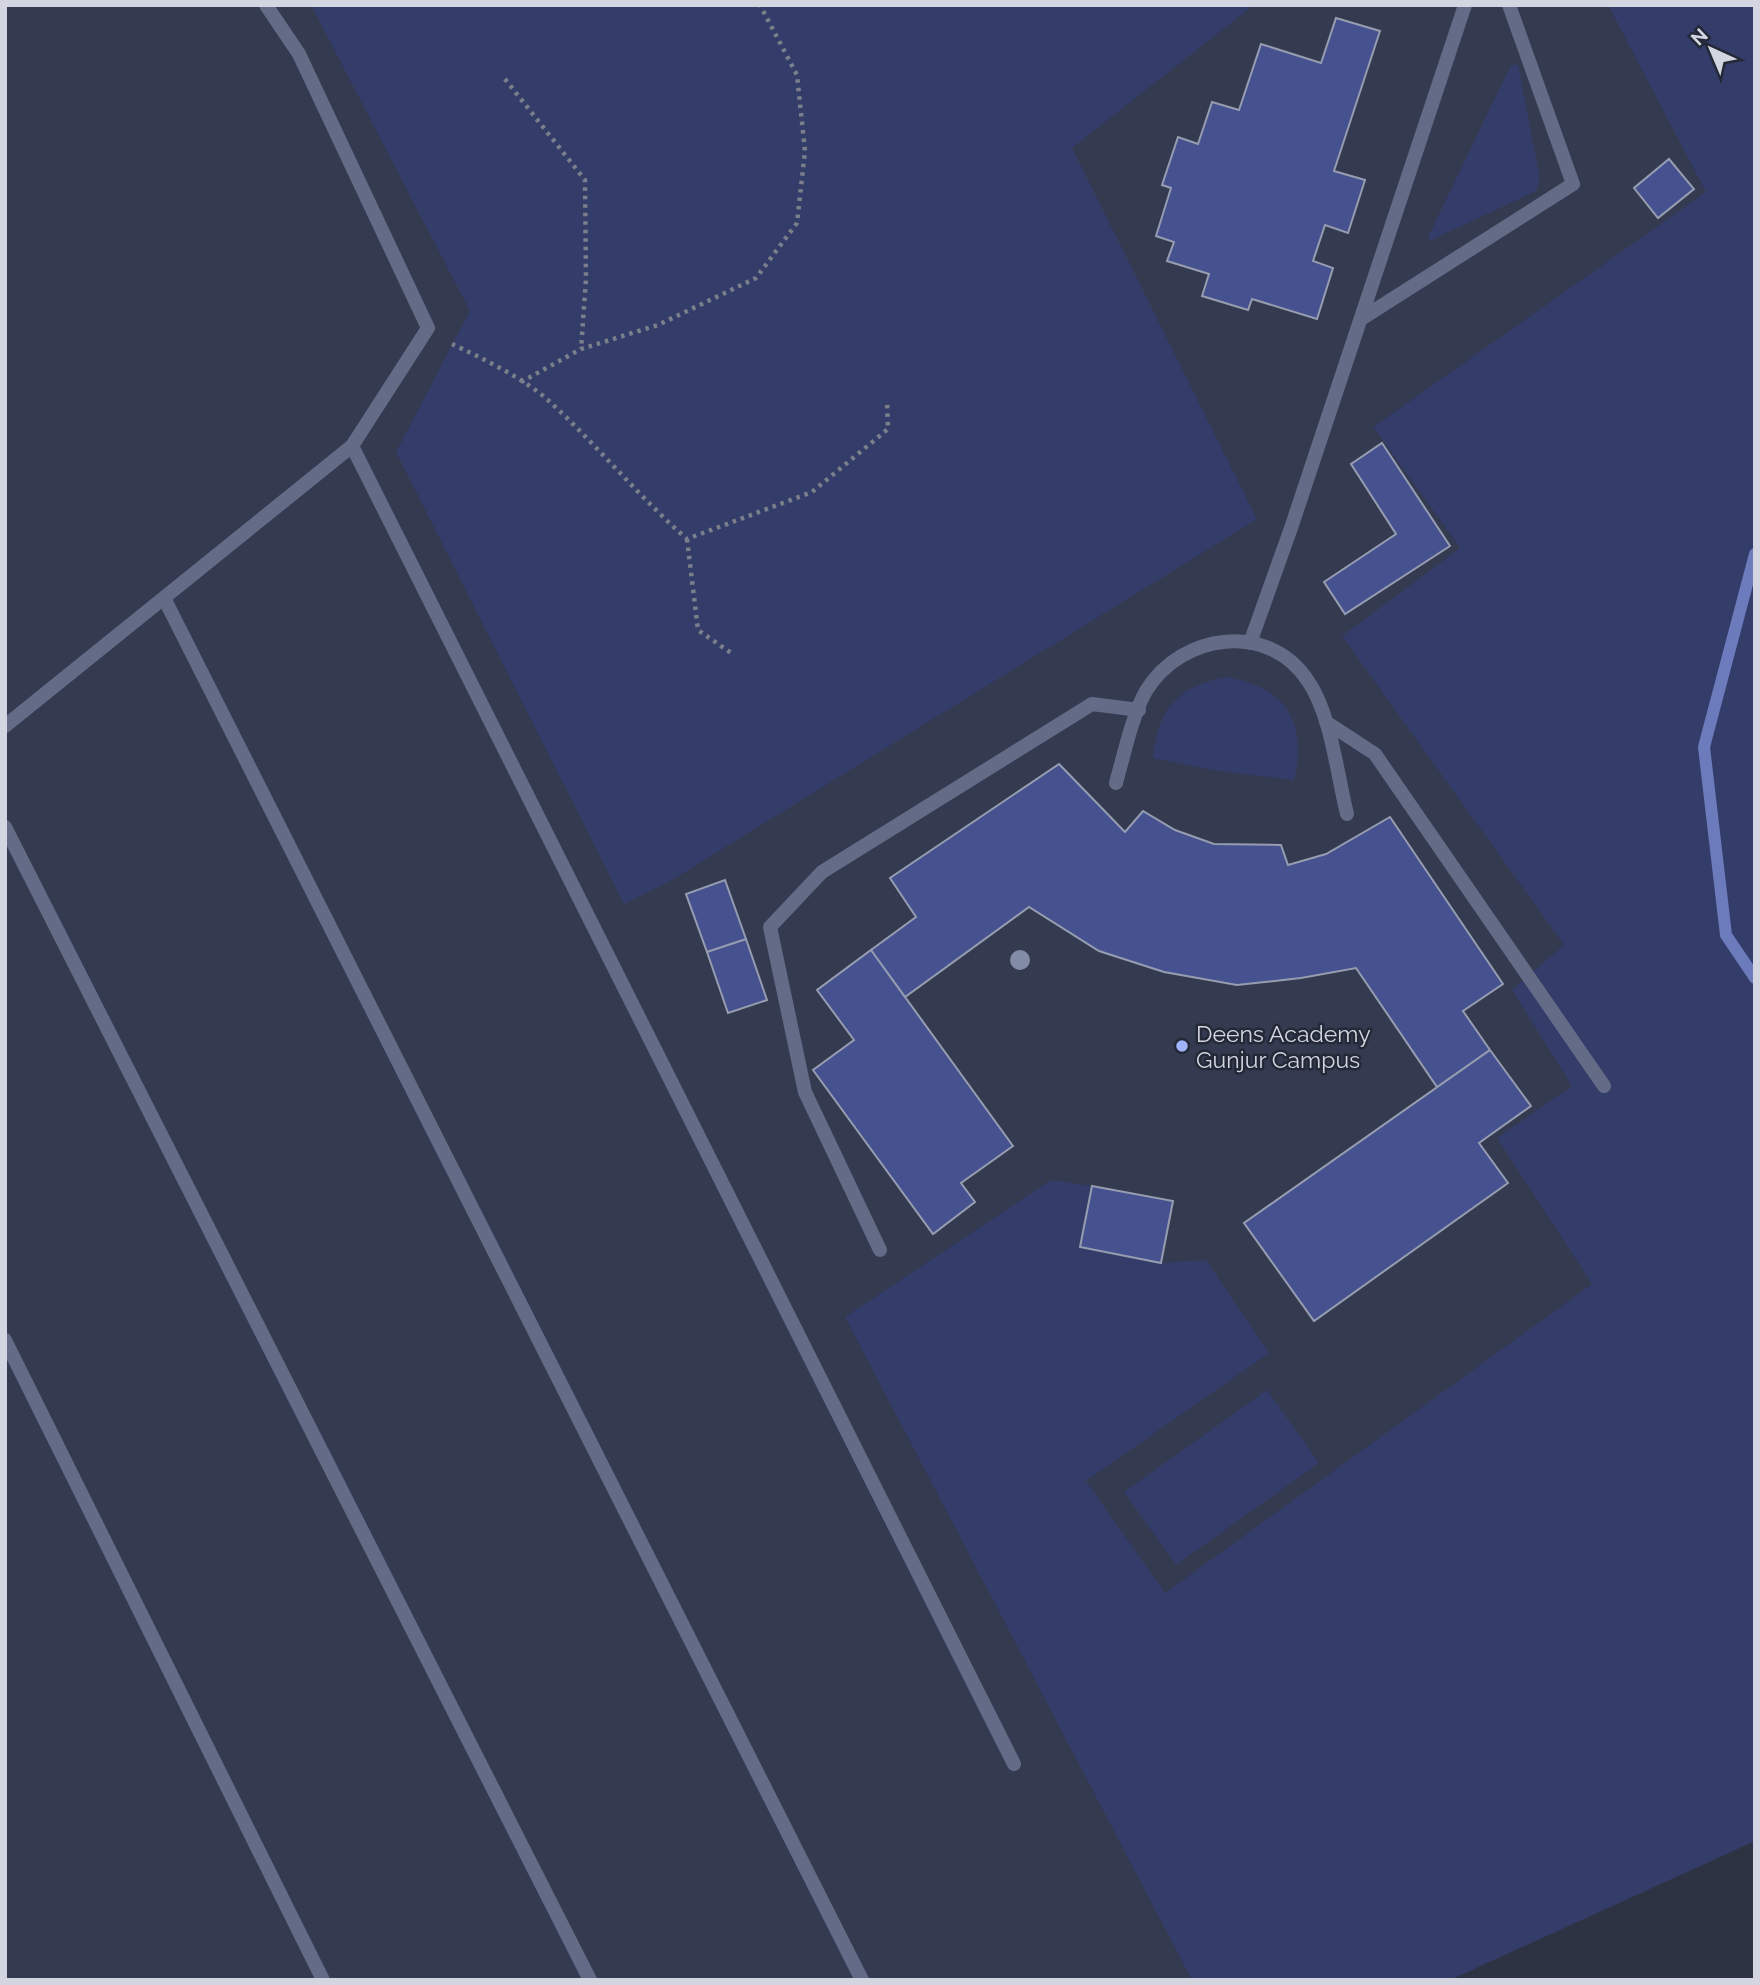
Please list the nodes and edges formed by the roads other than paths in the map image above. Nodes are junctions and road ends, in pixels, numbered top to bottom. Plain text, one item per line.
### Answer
1 (266, 5) edge
2 (1465, 5) edge
3 (1509, 5) edge
4 (1361, 319) junction
5 (352, 446) junction
6 (164, 598) junction
7 (1250, 643) junction
8 (1139, 710) junction
9 (1326, 722) junction
10 (5, 726) edge
11 (1116, 783) dead end
12 (1347, 814) dead end
13 (5, 827) edge
14 (1604, 1086) dead end
15 (880, 1250) dead end
16 (5, 1340) edge
17 (1014, 1764) dead end
18 (324, 1980) edge
19 (590, 1980) edge
20 (862, 1980) edge

1 - 5 lane
2 - 4 lane
3 - 4 lane
4 - 7 lane
5 - 6 lane
5 - 17 lane
6 - 10 lane
6 - 20 lane
7 - 8 lane
7 - 9 lane
8 - 11 lane
8 - 15 lane
9 - 12 lane
9 - 14 lane
13 - 19 lane
16 - 18 lane

